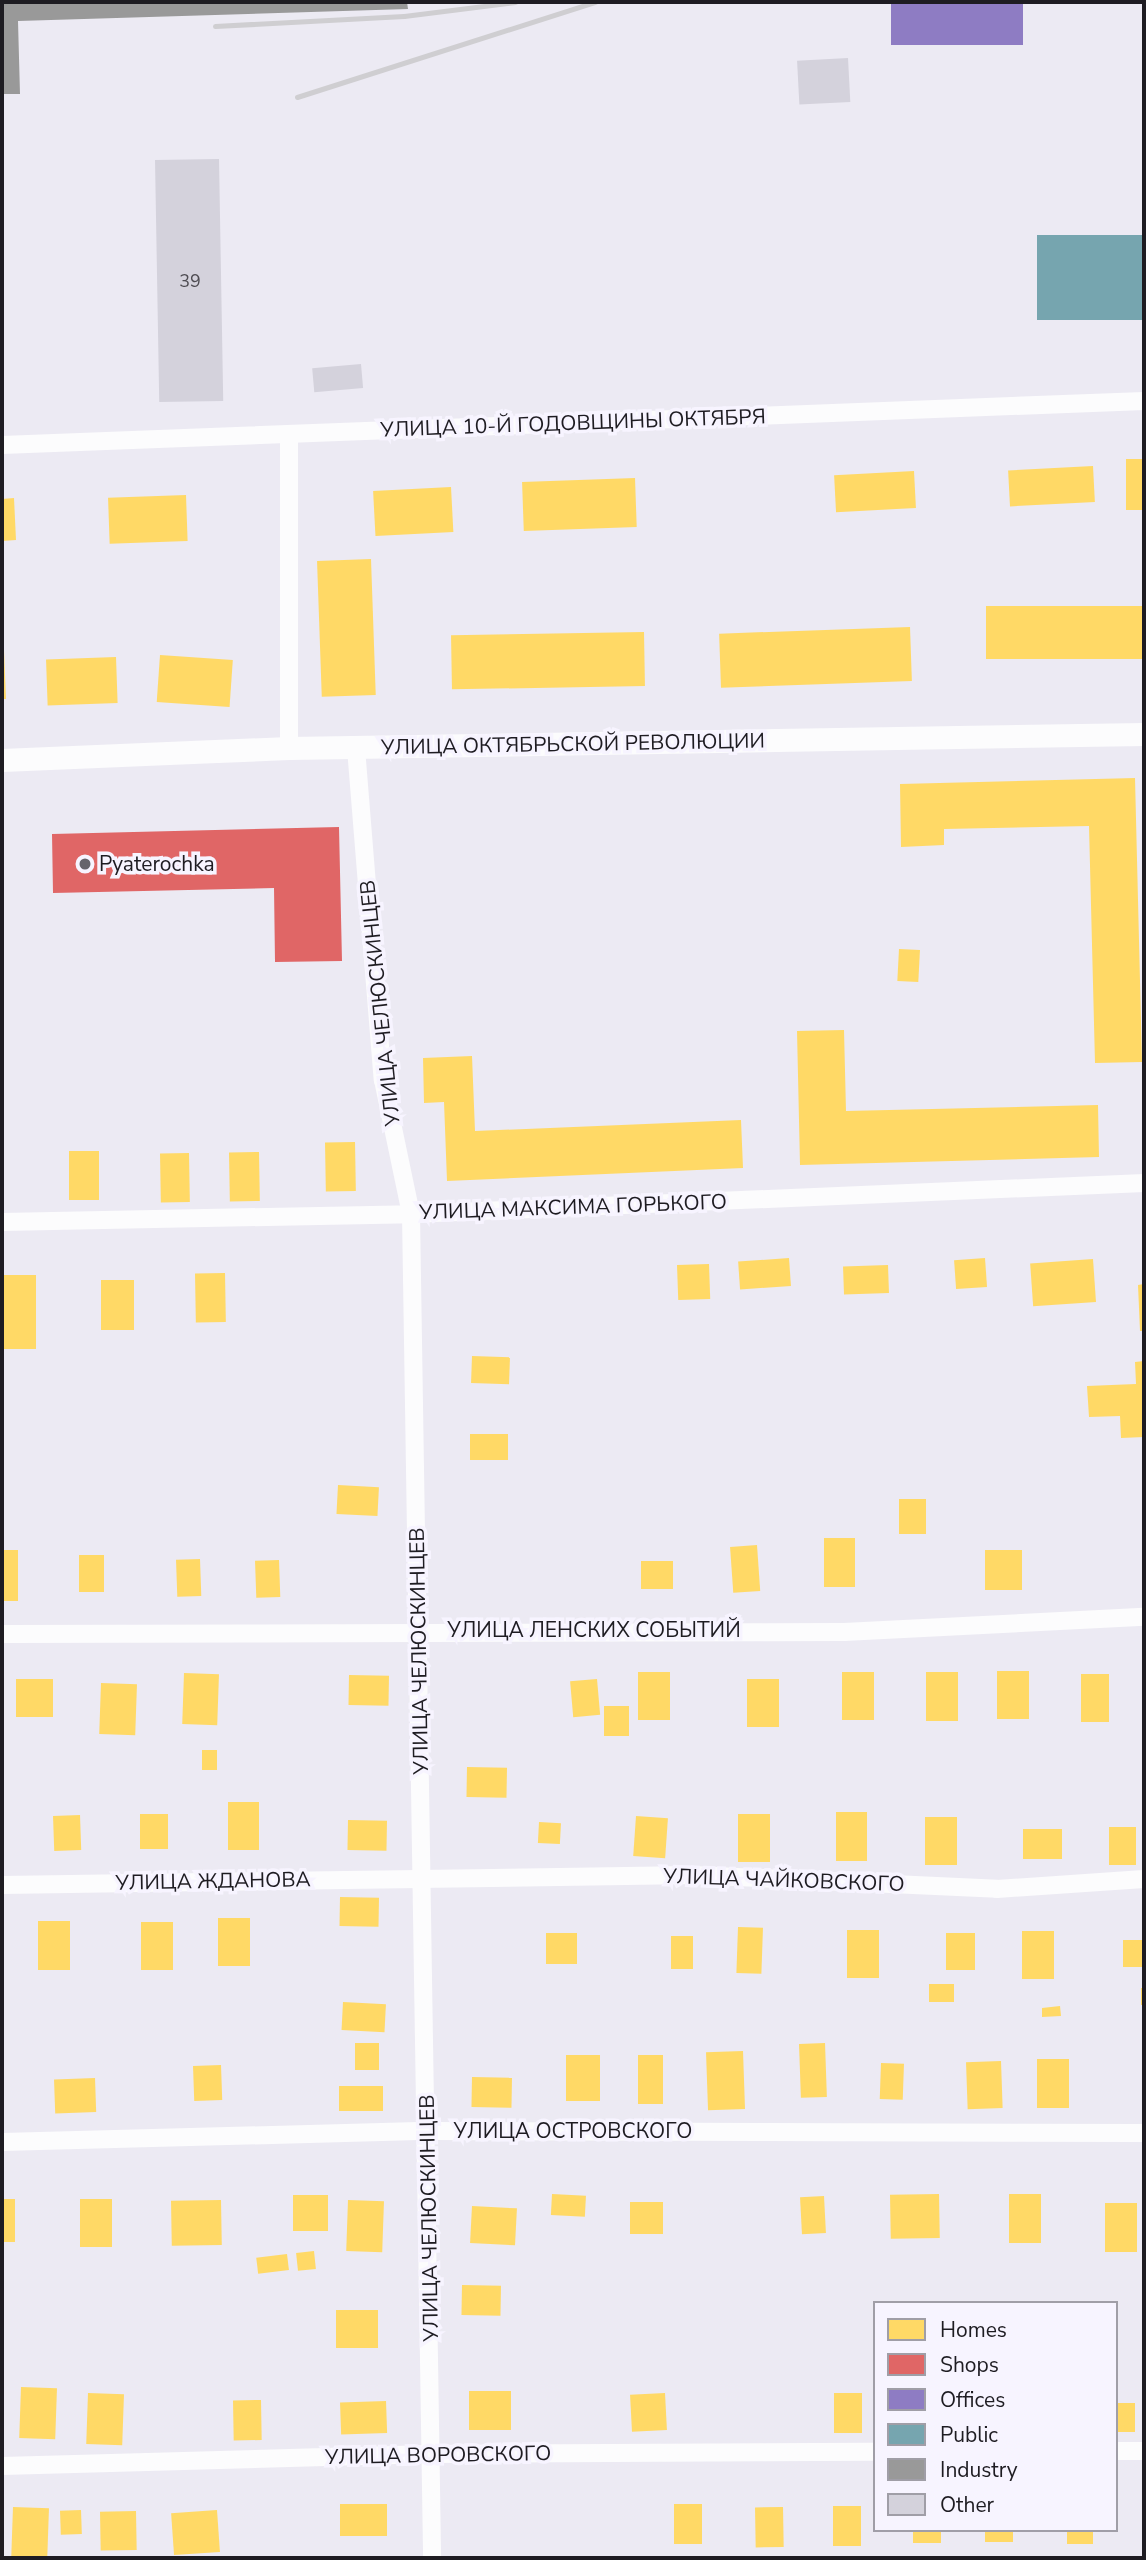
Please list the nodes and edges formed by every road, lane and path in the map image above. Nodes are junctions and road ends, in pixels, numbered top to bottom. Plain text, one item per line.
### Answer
1 (1144, 401) edge
2 (289, 434) junction
3 (2, 444) edge
4 (1144, 734) edge
5 (289, 748) junction
6 (356, 748) junction
7 (2, 760) edge
8 (1144, 1183) edge
9 (411, 1214) junction
10 (2, 1222) edge
11 (1144, 1617) edge
12 (418, 1629) junction
13 (2, 1634) edge
14 (424, 1876) junction
15 (1144, 1880) edge
16 (2, 1885) edge
17 (428, 2131) junction
18 (1144, 2133) edge
19 (2, 2142) edge
20 (1118, 2451) edge
21 (1144, 2451) edge
22 (873, 2452) edge
23 (431, 2454) junction
24 (2, 2466) edge
25 (432, 2558) edge

1 - 2 street, УЛИЦА 10-Й ГОДОВЩИНЫ ОКТЯБРЯ
2 - 3 street, УЛИЦА 10-Й ГОДОВЩИНЫ ОКТЯБРЯ
2 - 5 street
4 - 6 street, УЛИЦА ОКТЯБРЬСКОЙ РЕВОЛЮЦИИ
5 - 6 street, УЛИЦА ОКТЯБРЬСКОЙ РЕВОЛЮЦИИ
5 - 7 street, УЛИЦА ОКТЯБРЬСКОЙ РЕВОЛЮЦИИ
6 - 9 street, УЛИЦА ЧЕЛЮСКИНЦЕВ
8 - 9 street, УЛИЦА МАКСИМА ГОРЬКОГО
9 - 10 street, УЛИЦА МАКСИМА ГОРЬКОГО
9 - 12 street, УЛИЦА ЧЕЛЮСКИНЦЕВ
11 - 12 street, УЛИЦА ЛЕНСКИХ СОБЫТИЙ
12 - 13 street, УЛИЦА ЛЕНСКИХ СОБЫТИЙ
12 - 14 street, УЛИЦА ЧЕЛЮСКИНЦЕВ
14 - 15 street, УЛИЦА ЧАЙКОВСКОГО
14 - 16 street, УЛИЦА ЖДАНОВА
14 - 17 street, УЛИЦА ЧЕЛЮСКИНЦЕВ
17 - 18 street, УЛИЦА ОСТРОВСКОГО
17 - 19 street, УЛИЦА ОСТРОВСКОГО
17 - 23 street, УЛИЦА ЧЕЛЮСКИНЦЕВ
20 - 21 street
22 - 23 street, УЛИЦА ВОРОВСКОГО
23 - 24 street, УЛИЦА ВОРОВСКОГО
23 - 25 street, УЛИЦА ЧЕЛЮСКИНЦЕВ

